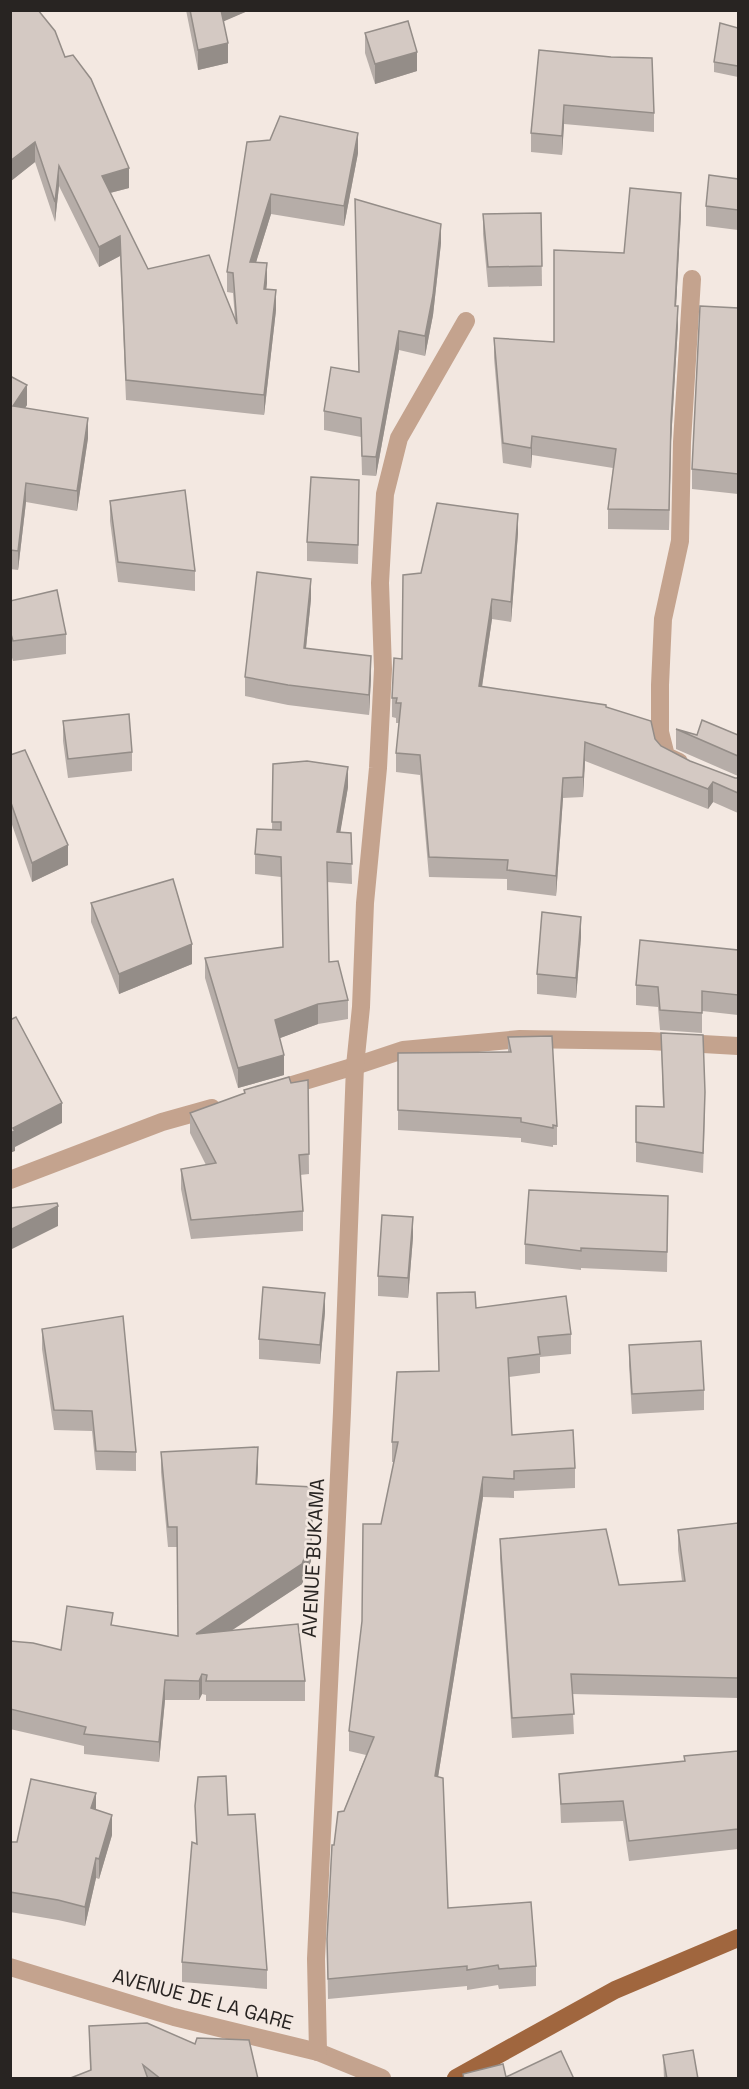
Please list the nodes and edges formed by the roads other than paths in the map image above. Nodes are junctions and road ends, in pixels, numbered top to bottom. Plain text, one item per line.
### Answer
1 (692, 279) dead end
2 (466, 321) dead end
3 (694, 770) edge
4 (738, 1046) edge
5 (355, 1066) junction
6 (264, 1093) edge
7 (230, 1102) edge
8 (10, 1180) edge
9 (738, 1938) edge
10 (10, 1967) edge
11 (318, 2052) junction
12 (382, 2079) edge
13 (456, 2079) edge

1 - 3 street
2 - 5 street, AVENUE BUKAMA
4 - 5 street
5 - 6 street
5 - 11 street, AVENUE BUKAMA
7 - 8 street
9 - 13 main road
10 - 11 street, AVENUE DE LA GARE
11 - 12 street, AVENUE DE LA GARE

